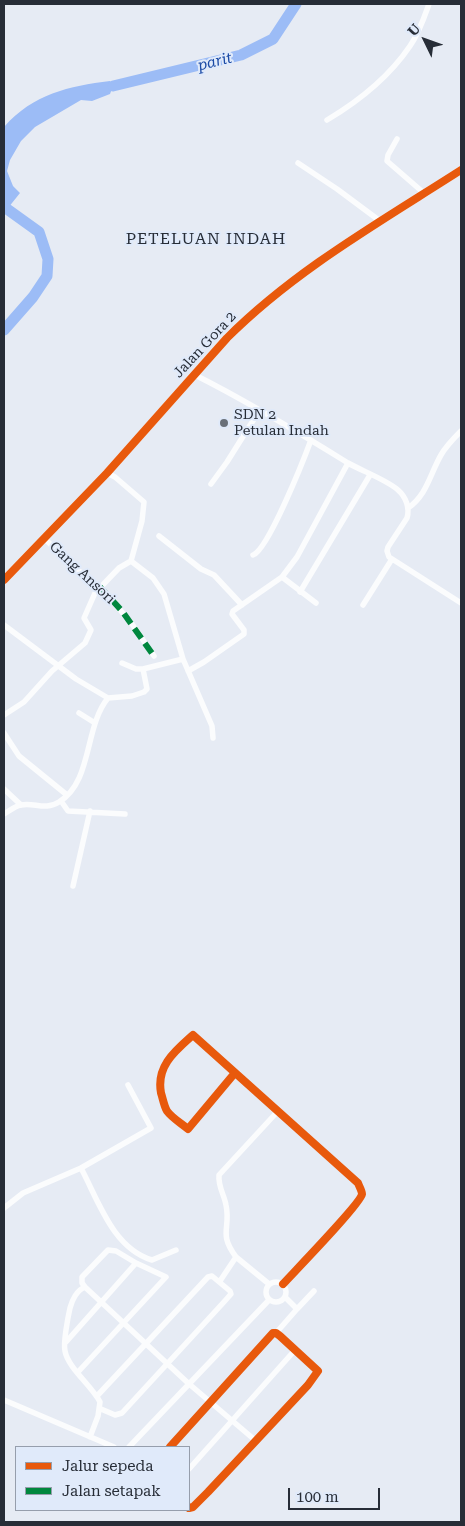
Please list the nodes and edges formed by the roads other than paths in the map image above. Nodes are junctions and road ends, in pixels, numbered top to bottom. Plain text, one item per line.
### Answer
1 (429, 4) edge
2 (327, 120) dead end
3 (396, 139) dead end
4 (298, 163) dead end
5 (461, 170) edge
6 (425, 194) junction
7 (380, 221) junction
8 (194, 375) junction
9 (261, 412) junction
10 (461, 431) edge
11 (311, 440) junction
12 (348, 463) junction
13 (107, 473) junction
14 (370, 475) junction
15 (212, 484) dead end
16 (408, 508) junction
17 (159, 536) dead end
18 (45, 539) junction
19 (253, 555) dead end
20 (392, 560) junction
21 (131, 561) junction
22 (282, 577) junction
23 (4, 580) edge
24 (100, 586) junction
25 (300, 592) junction
26 (316, 603) dead end
27 (461, 603) edge
28 (242, 605) junction
29 (363, 606) dead end
30 (4, 625) edge
31 (154, 656) dead end
32 (183, 659) junction
33 (122, 663) dead end
34 (57, 666) junction
35 (143, 669) junction
36 (188, 671) junction
37 (108, 698) junction
38 (79, 713) dead end
39 (4, 715) edge
40 (95, 723) junction
41 (4, 733) edge
42 (213, 738) dead end
43 (4, 789) edge
44 (66, 795) junction
45 (61, 801) junction
46 (21, 805) junction
47 (90, 811) junction
48 (4, 814) edge
49 (125, 814) dead end
50 (73, 886) dead end
51 (234, 1074) junction
52 (128, 1085) dead end
53 (278, 1112) junction
54 (81, 1168) junction
55 (4, 1208) edge
56 (176, 1250) dead end
57 (236, 1258) junction
58 (136, 1263) junction
59 (220, 1281) junction
60 (269, 1284) junction
61 (283, 1284) junction
62 (85, 1288) junction
63 (314, 1291) dead end
64 (285, 1297) junction
65 (269, 1300) junction
66 (101, 1301) junction
67 (297, 1309) junction
68 (123, 1323) junction
69 (276, 1332) junction
70 (64, 1344) junction
71 (146, 1344) junction
72 (295, 1350) junction
73 (167, 1364) junction
74 (78, 1372) junction
75 (188, 1383) junction
76 (97, 1396) junction
77 (4, 1400) edge
78 (211, 1403) junction
79 (101, 1409) junction
80 (232, 1421) junction
81 (90, 1437) junction
82 (256, 1441) junction
83 (112, 1446) edge
84 (129, 1446) edge
85 (171, 1446) edge
86 (190, 1468) edge
87 (190, 1508) edge

1 - 2 street
3 - 6 street
4 - 7 street
5 - 6 street, Jalan Gora 2
6 - 7 street, Jalan Gora 2
7 - 8 street, Jalan Gora 2
8 - 9 street
8 - 13 street, Jalan Gora 2
9 - 11 street
9 - 15 street
10 - 16 street
11 - 12 street
11 - 19 street
12 - 14 street
12 - 22 street
13 - 18 street, Jalan Gora 2
13 - 21 street
14 - 16 street
14 - 25 street
16 - 20 street
17 - 28 street
18 - 23 street, Jalan Gora 2
18 - 24 street, Gang Ansori
20 - 27 street
20 - 29 street
21 - 24 street
21 - 32 street
22 - 25 street
22 - 28 street
24 - 31 street, Gang Ansori
24 - 34 street
25 - 26 street
28 - 36 street
30 - 34 street
32 - 35 street
32 - 36 street
33 - 35 street
34 - 37 street
34 - 39 street
35 - 37 street
36 - 42 street
37 - 40 street
38 - 40 street
40 - 44 street
41 - 44 street
43 - 46 street
44 - 45 street
45 - 46 street
45 - 47 street
46 - 48 street
47 - 49 street
47 - 50 street
51 - 51 street
51 - 53 street
52 - 54 street
53 - 57 street
53 - 61 street
54 - 55 street
54 - 56 street
57 - 59 street
57 - 60 street
58 - 62 street
58 - 66 street
58 - 68 street
59 - 71 street
59 - 73 street
60 - 61 street
60 - 65 street
61 - 64 street
62 - 66 street
62 - 70 street
63 - 67 street
64 - 65 street
64 - 67 street
65 - 75 street
66 - 68 street
66 - 70 street
67 - 69 street
68 - 71 street
68 - 74 street
69 - 72 street
69 - 78 street
70 - 74 street
71 - 73 street
71 - 76 street
72 - 80 street
72 - 82 street
73 - 75 street
73 - 79 street
74 - 76 street
75 - 78 street
75 - 84 street
76 - 79 street
77 - 81 street
78 - 80 street
78 - 85 street
79 - 81 street
80 - 82 street
80 - 86 street
81 - 83 street
82 - 87 street

